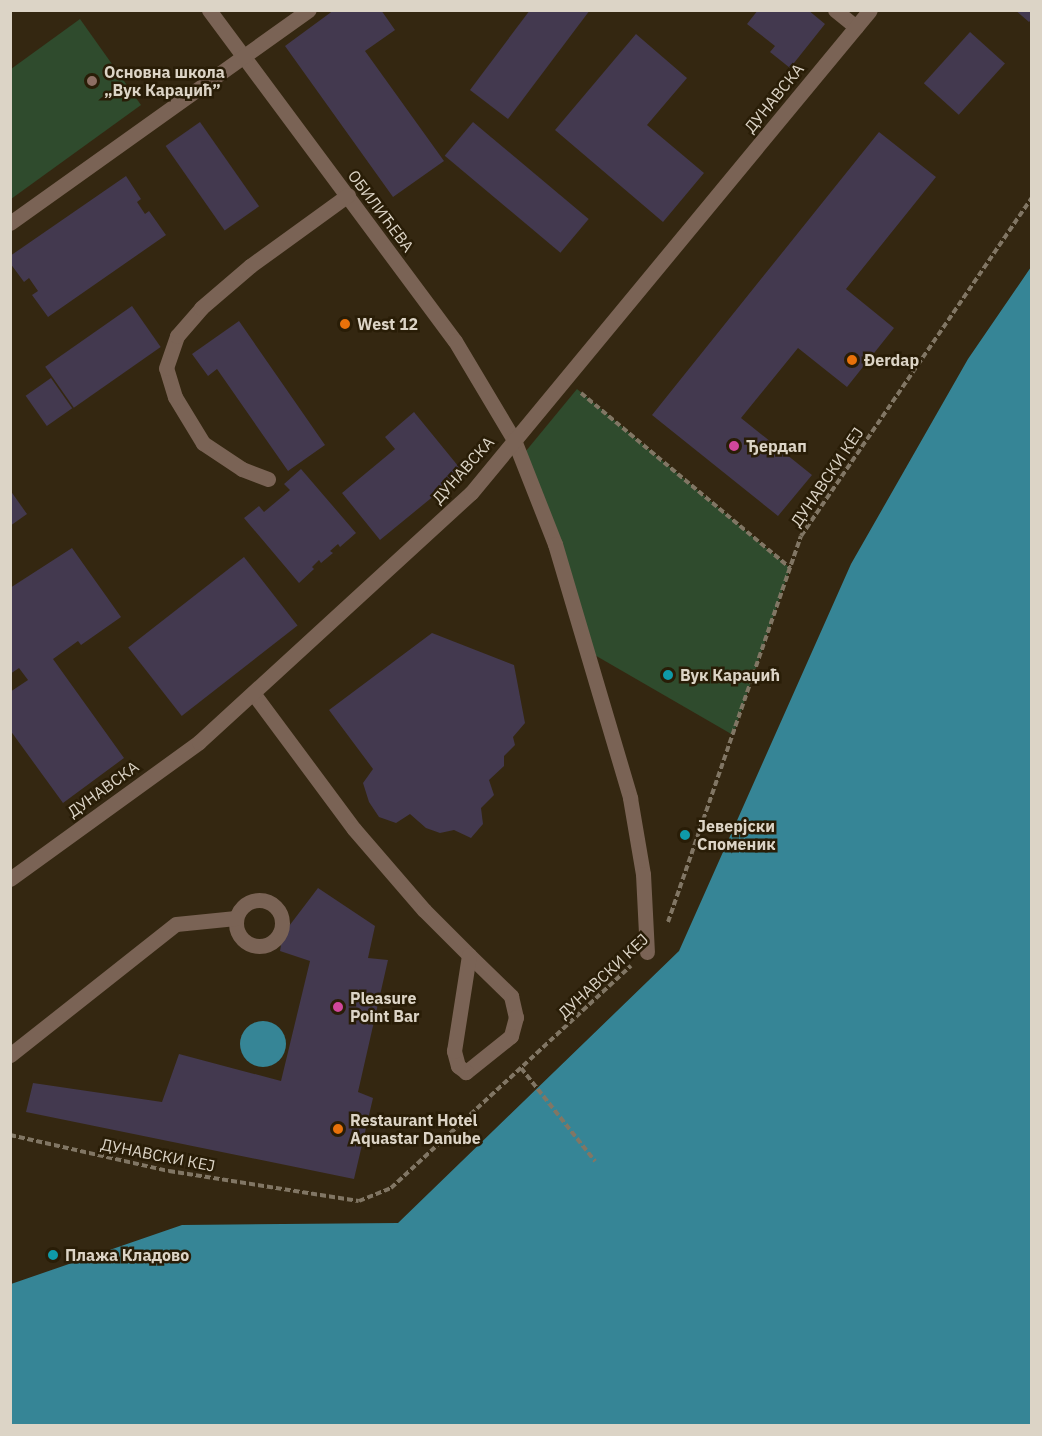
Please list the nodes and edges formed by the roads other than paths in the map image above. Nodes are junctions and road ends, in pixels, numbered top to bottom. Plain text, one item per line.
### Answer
1 (209, 10) edge
2 (309, 10) edge
3 (835, 10) edge
4 (870, 10) edge
5 (856, 27) junction
6 (245, 57) junction
7 (348, 195) junction
8 (10, 223) edge
9 (514, 440) junction
10 (268, 479) dead end
11 (253, 693) junction
12 (10, 879) edge
13 (236, 918) dead end
14 (647, 952) road end
15 (470, 955) junction
16 (10, 1055) edge

1 - 6 street, ОБИЛИЋЕВА
2 - 6 street
3 - 5 street
4 - 5 street, ДУНАВСКА
5 - 9 street, ДУНАВСКА
6 - 7 street, ОБИЛИЋЕВА
6 - 8 street
7 - 9 street, ОБИЛИЋЕВА
7 - 10 street
9 - 11 street, ДУНАВСКА
9 - 14 street, ОБИЛИЋЕВА
11 - 12 street, ДУНАВСКА
11 - 15 street
13 - 16 street
15 - 15 street

